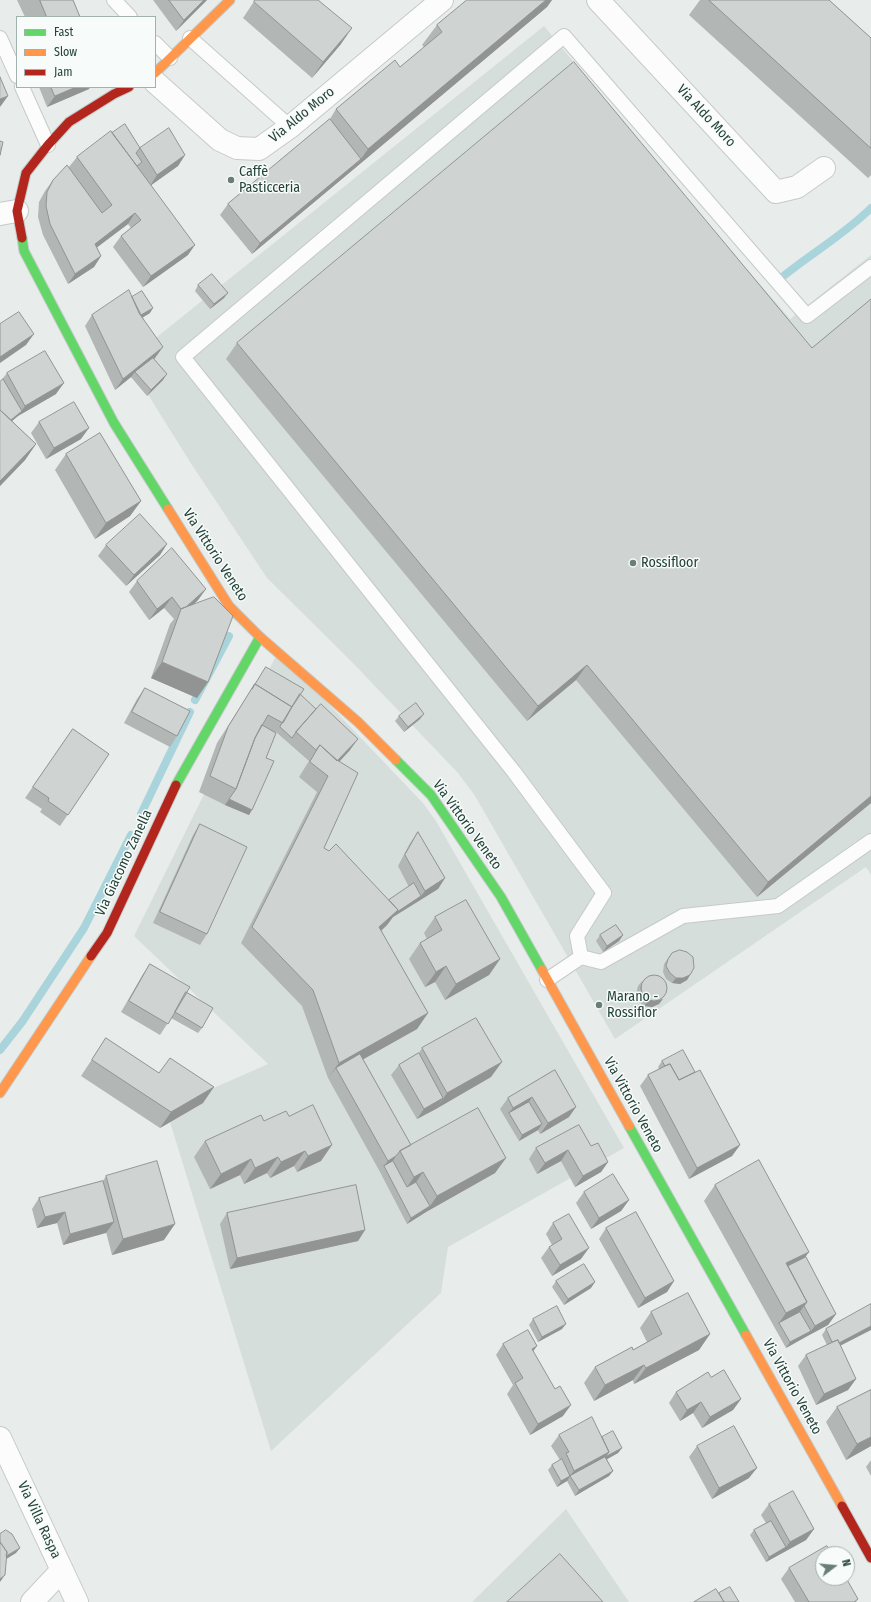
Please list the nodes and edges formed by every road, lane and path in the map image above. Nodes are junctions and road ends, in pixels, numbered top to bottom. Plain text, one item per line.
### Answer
1 (114, 0) edge
2 (230, 0) edge
3 (442, 0) edge
4 (598, 0) edge
5 (129, 16) edge
6 (0, 38) edge
7 (190, 38) junction
8 (156, 44) edge
9 (170, 58) junction
10 (156, 71) edge
11 (16, 74) edge
12 (156, 83) edge
13 (22, 88) edge
14 (123, 88) edge
15 (112, 90) edge
16 (290, 127) junction
17 (48, 144) junction
18 (824, 168) dead end
19 (8, 212) edge
20 (871, 267) edge
21 (260, 637) junction
22 (871, 841) edge
23 (581, 957) junction
24 (547, 980) junction
25 (0, 1093) edge
26 (0, 1438) edge
27 (871, 1558) edge
28 (62, 1570) junction
29 (32, 1602) edge
30 (77, 1602) edge

1 - 5 lane
2 - 7 street
3 - 16 street, Via Aldo Moro
4 - 18 street, Via Aldo Moro
6 - 11 lane
7 - 9 street
7 - 16 lane
8 - 9 lane
9 - 10 street
12 - 16 street, Via Aldo Moro
13 - 17 lane
14 - 15 street, Via Vittorio Veneto
15 - 17 street, Via Vittorio Veneto
17 - 19 street, Via Vittorio Veneto
19 - 21 street, Via Vittorio Veneto
20 - 23 lane
21 - 24 street, Via Vittorio Veneto
21 - 25 street, Via Giacomo Zanella
22 - 23 lane
23 - 24 lane
24 - 27 street, Via Vittorio Veneto
26 - 28 street, Via Villa Raspa
28 - 29 street
28 - 30 street, Via Villa Raspa

